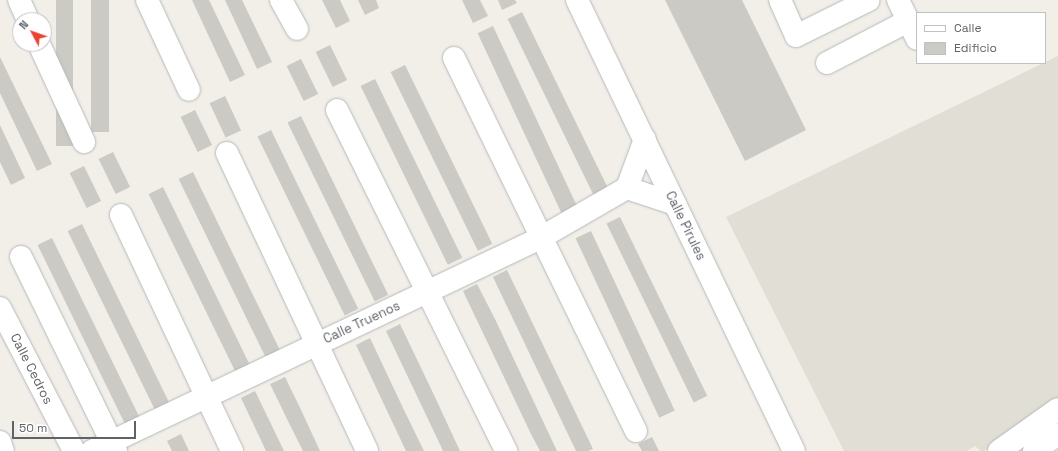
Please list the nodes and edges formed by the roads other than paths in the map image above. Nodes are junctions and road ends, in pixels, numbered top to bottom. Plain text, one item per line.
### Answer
1 (19, 0) edge
2 (147, 0) edge
3 (281, 0) edge
4 (577, 0) edge
5 (780, 0) edge
6 (870, 0) edge
7 (898, 0) edge
8 (24, 12) edge
9 (296, 29) dead end
10 (913, 30) edge
11 (43, 52) edge
12 (454, 58) dead end
13 (827, 63) dead end
14 (189, 90) dead end
15 (338, 110) dead end
16 (645, 139) junction
17 (84, 142) dead end
18 (227, 153) dead end
19 (627, 188) junction
20 (675, 204) junction
21 (121, 215) dead end
22 (542, 237) junction
23 (21, 257) dead end
24 (427, 292) junction
25 (0, 308) edge
26 (317, 344) junction
27 (206, 397) junction
28 (1058, 409) edge
29 (636, 431) dead end
30 (1058, 434) edge
31 (0, 442) edge
32 (106, 448) edge
33 (3, 451) edge
34 (74, 451) edge
35 (232, 451) edge
36 (367, 451) edge
37 (506, 451) edge
38 (794, 451) edge
39 (999, 451) edge
40 (1034, 451) edge

1 - 8 street
2 - 14 street
3 - 9 street
4 - 16 street, Calle Pirules
5 - 6 street
7 - 10 street
10 - 13 street
11 - 17 street
12 - 22 street
15 - 24 street
16 - 19 street
16 - 20 street, Calle Pirules
18 - 26 street
19 - 20 street
19 - 22 street, Calle Truenos
20 - 38 street, Calle Pirules
21 - 27 street
22 - 24 street, Calle Truenos
22 - 29 street
23 - 32 street
24 - 26 street, Calle Truenos
24 - 37 street
25 - 34 street, Calle Cedros
26 - 27 street, Calle Truenos
26 - 36 street
27 - 32 street, Calle Truenos
27 - 35 street
28 - 39 street
30 - 40 street
31 - 33 street

